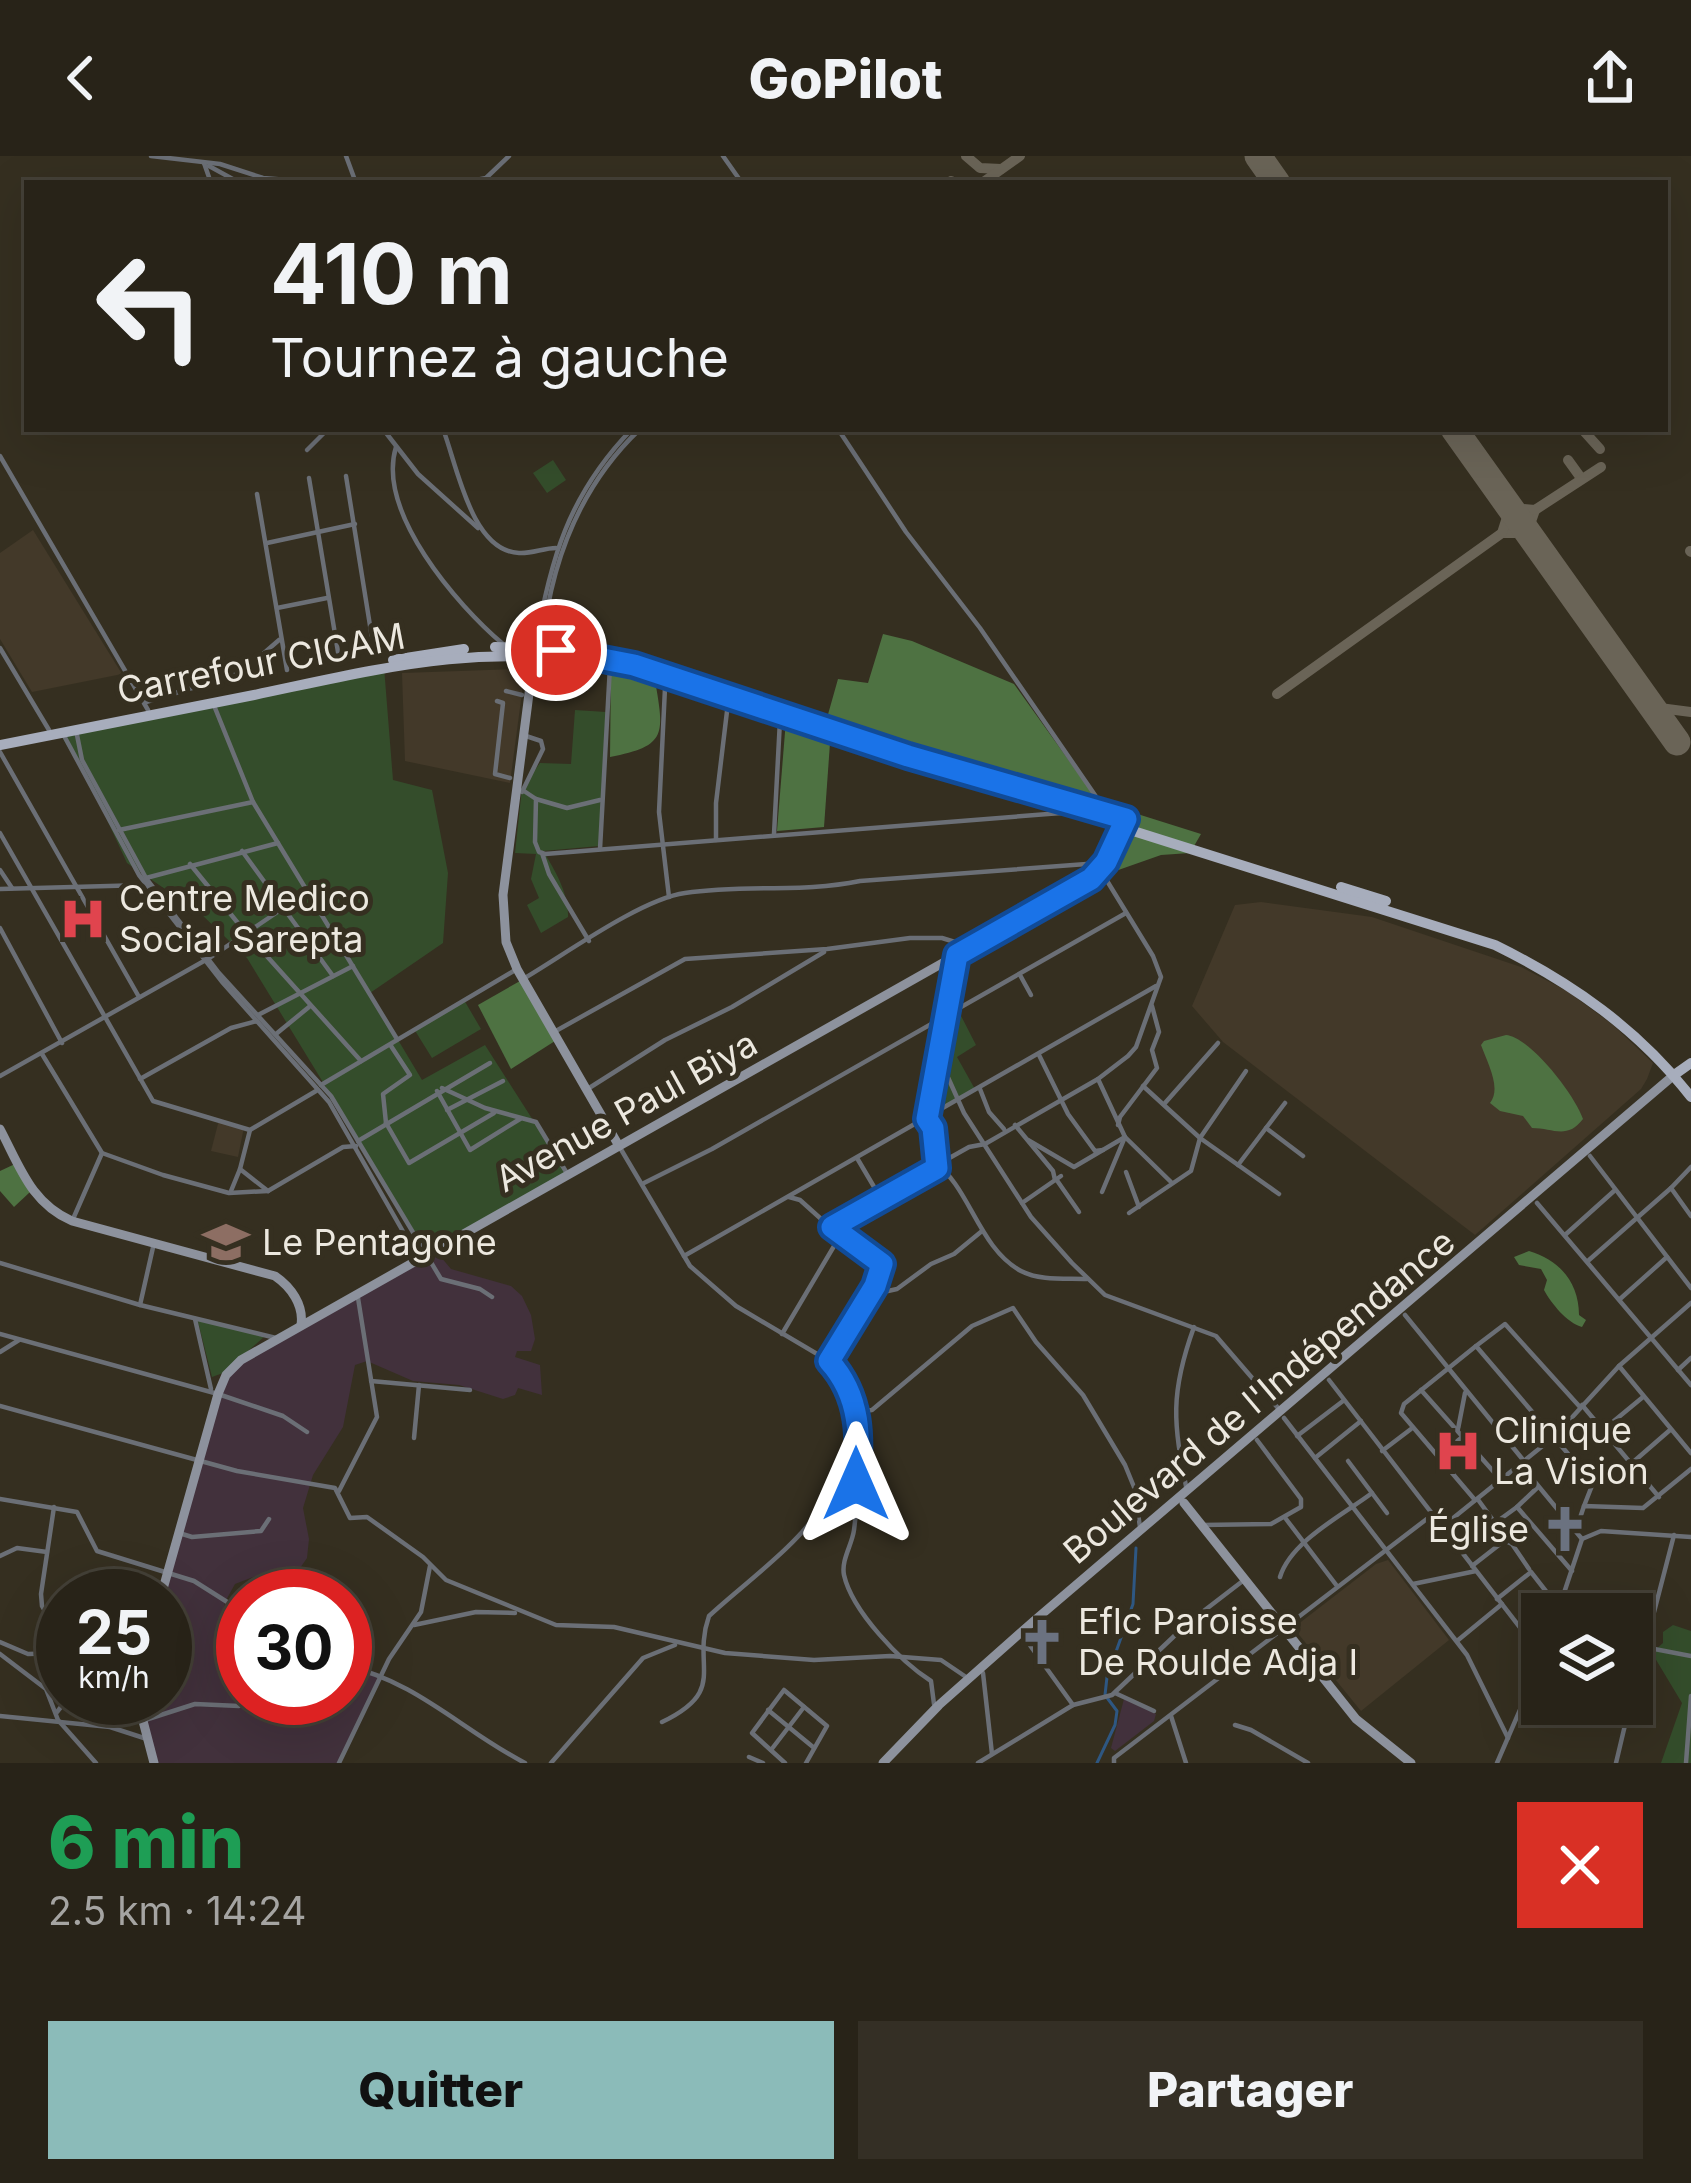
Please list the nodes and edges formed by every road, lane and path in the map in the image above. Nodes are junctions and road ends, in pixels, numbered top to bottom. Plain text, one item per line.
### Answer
1 (151, 156) edge
2 (194, 156) edge
3 (509, 156) edge
4 (204, 163) junction
5 (210, 180) edge
6 (235, 180) edge
7 (288, 180) edge
8 (476, 180) edge
9 (325, 432) edge
10 (385, 432) edge
11 (444, 432) edge
12 (634, 432) edge
13 (840, 432) edge
14 (396, 447) junction
15 (307, 451) dead end
16 (0, 456) edge
17 (346, 476) dead end
18 (309, 478) dead end
19 (257, 494) dead end
20 (355, 524) junction
21 (479, 529) junction
22 (318, 534) junction
23 (561, 537) junction
24 (266, 543) junction
25 (556, 548) junction
26 (327, 598) junction
27 (277, 608) junction
28 (541, 632) junction
29 (372, 638) dead end
30 (280, 639) junction
31 (506, 647) junction
32 (0, 648) edge
33 (537, 657) junction
34 (338, 658) dead end
35 (610, 666) junction
36 (287, 670) dead end
37 (665, 682) junction
38 (506, 691) dead end
39 (522, 695) dead end
40 (497, 701) dead end
41 (213, 703) junction
42 (728, 703) junction
43 (147, 706) junction
44 (781, 720) junction
45 (76, 730) junction
46 (56, 731) junction
47 (526, 736) junction
48 (0, 745) edge
49 (510, 778) dead end
50 (521, 792) junction
51 (536, 799) junction
52 (601, 800) junction
53 (253, 802) junction
54 (1076, 810) junction
55 (1118, 824) junction
56 (119, 830) junction
57 (0, 833) edge
58 (775, 835) junction
59 (716, 841) junction
60 (278, 843) junction
61 (661, 845) junction
62 (600, 849) junction
63 (242, 851) junction
64 (542, 853) junction
65 (190, 864) junction
66 (1103, 866) junction
67 (0, 870) edge
68 (145, 881) junction
69 (76, 887) junction
70 (12, 888) junction
71 (0, 889) edge
72 (32, 889) junction
73 (308, 892) junction
74 (668, 897) junction
75 (283, 908) junction
76 (1126, 914) junction
77 (0, 928) edge
78 (246, 933) junction
79 (589, 941) junction
80 (971, 946) junction
81 (827, 949) junction
82 (957, 955) junction
83 (206, 960) junction
84 (353, 966) junction
85 (520, 974) junction
86 (1020, 975) junction
87 (334, 976) junction
88 (1156, 986) junction
89 (300, 995) junction
90 (1031, 995) dead end
91 (139, 997) junction
92 (310, 1006) junction
93 (1152, 1006) junction
94 (949, 1011) junction
95 (104, 1017) junction
96 (258, 1018) junction
97 (553, 1033) junction
98 (276, 1034) junction
99 (394, 1041) junction
100 (62, 1043) junction
101 (1218, 1043) dead end
102 (940, 1048) junction
103 (42, 1054) junction
104 (1040, 1055) junction
105 (361, 1061) junction
106 (490, 1063) dead end
107 (1246, 1071) dead end
108 (1679, 1072) edge
109 (0, 1076) edge
110 (1098, 1078) junction
111 (140, 1079) junction
112 (503, 1081) dead end
113 (1143, 1086) junction
114 (320, 1087) junction
115 (1691, 1087) edge
116 (980, 1089) junction
117 (439, 1090) junction
118 (586, 1090) junction
119 (1691, 1097) edge
120 (1063, 1098) junction
121 (465, 1101) junction
122 (958, 1102) junction
123 (1285, 1102) dead end
124 (1166, 1103) junction
125 (447, 1110) junction
126 (496, 1112) junction
127 (522, 1118) junction
128 (929, 1118) junction
129 (386, 1123) junction
130 (1015, 1125) junction
131 (1118, 1125) junction
132 (1266, 1128) junction
133 (250, 1130) junction
134 (1006, 1130) junction
135 (459, 1133) junction
136 (2, 1134) edge
137 (349, 1135) junction
138 (1125, 1137) junction
139 (1201, 1138) junction
140 (1028, 1140) junction
141 (357, 1143) junction
142 (985, 1144) junction
143 (619, 1145) junction
144 (344, 1147) junction
145 (1103, 1150) junction
146 (102, 1153) junction
147 (1303, 1156) dead end
148 (1590, 1156) junction
149 (857, 1158) junction
150 (1238, 1165) junction
151 (1691, 1167) edge
152 (937, 1168) junction
153 (240, 1169) junction
154 (1126, 1172) dead end
155 (568, 1175) junction
156 (1057, 1178) junction
157 (1171, 1182) junction
158 (643, 1183) junction
159 (1670, 1187) junction
160 (1615, 1190) junction
161 (268, 1191) junction
162 (1102, 1192) dead end
163 (229, 1193) junction
164 (1279, 1194) dead end
165 (789, 1197) junction
166 (880, 1197) junction
167 (1022, 1203) junction
168 (1537, 1203) junction
169 (1138, 1207) junction
170 (1078, 1211) dead end
171 (1129, 1214) dead end
172 (1636, 1216) junction
173 (1691, 1216) edge
174 (72, 1221) junction
175 (832, 1227) junction
176 (982, 1231) junction
177 (1565, 1235) junction
178 (840, 1236) junction
179 (154, 1243) junction
180 (423, 1256) junction
181 (684, 1256) junction
182 (1667, 1257) junction
183 (1588, 1261) junction
184 (0, 1263) edge
185 (1089, 1279) junction
186 (875, 1286) junction
187 (1691, 1288) edge
188 (357, 1292) junction
189 (492, 1297) dead end
190 (1619, 1299) junction
191 (1691, 1303) edge
192 (140, 1306) junction
193 (302, 1312) junction
194 (1405, 1315) junction
195 (314, 1317) junction
196 (195, 1319) junction
197 (301, 1325) junction
198 (1194, 1327) junction
199 (0, 1334) edge
200 (782, 1334) junction
201 (276, 1338) junction
202 (1652, 1338) junction
203 (19, 1340) junction
204 (1476, 1346) junction
205 (0, 1352) edge
206 (1691, 1358) edge
207 (829, 1361) junction
208 (1619, 1366) junction
209 (1447, 1370) junction
210 (1678, 1370) junction
211 (1329, 1380) junction
212 (371, 1381) junction
213 (419, 1385) junction
214 (1691, 1385) edge
215 (470, 1390) dead end
216 (1421, 1390) junction
217 (215, 1393) junction
218 (1465, 1393) junction
219 (1643, 1397) junction
220 (1343, 1400) dead end
221 (0, 1406) edge
222 (1581, 1406) junction
223 (857, 1412) junction
224 (1283, 1415) junction
225 (1360, 1421) junction
226 (1412, 1428) junction
227 (1603, 1430) junction
228 (1670, 1430) junction
229 (308, 1432) dead end
230 (857, 1433) junction
231 (1460, 1434) junction
232 (1298, 1436) junction
233 (1555, 1436) junction
234 (414, 1438) dead end
235 (1257, 1440) junction
236 (1688, 1443) edge
237 (1382, 1451) junction
238 (1691, 1454) edge
239 (1438, 1457) junction
240 (1315, 1458) junction
241 (1348, 1461) dead end
242 (199, 1462) junction
243 (1522, 1463) junction
244 (1632, 1463) junction
245 (1691, 1469) edge
246 (1501, 1480) junction
247 (1593, 1483) junction
248 (1538, 1487) junction
249 (339, 1491) junction
250 (1372, 1493) junction
251 (1658, 1497) junction
252 (1184, 1498) junction
253 (0, 1499) edge
254 (1476, 1500) junction
255 (1584, 1506) junction
256 (1517, 1507) junction
257 (54, 1508) junction
258 (1353, 1508) junction
259 (1387, 1513) dead end
260 (1432, 1514) junction
261 (1285, 1518) junction
262 (269, 1519) dead end
263 (1494, 1524) junction
264 (1202, 1525) junction
265 (1442, 1527) junction
266 (1576, 1530) junction
267 (178, 1533) junction
268 (1140, 1533) junction
269 (1674, 1535) junction
270 (1691, 1537) edge
271 (1582, 1540) junction
272 (1504, 1541) junction
273 (1305, 1544) junction
274 (1386, 1549) junction
275 (1460, 1551) junction
276 (47, 1552) junction
277 (0, 1556) edge
278 (430, 1566) junction
279 (45, 1569) edge
280 (152, 1569) edge
281 (168, 1569) edge
282 (1474, 1569) junction
283 (1531, 1571) junction
284 (1572, 1571) junction
285 (1280, 1577) dead end
286 (1244, 1580) junction
287 (1412, 1584) junction
288 (1337, 1586) junction
289 (1546, 1593) edge
290 (1564, 1593) edge
291 (1500, 1602) junction
292 (1653, 1611) edge
293 (519, 1612) junction
294 (414, 1625) junction
295 (1283, 1630) junction
296 (1521, 1630) edge
297 (1024, 1637) junction
298 (1457, 1641) junction
299 (0, 1642) edge
300 (677, 1644) junction
301 (1653, 1649) edge
302 (707, 1651) junction
303 (0, 1654) edge
304 (36, 1654) edge
305 (1691, 1656) edge
306 (898, 1658) junction
307 (983, 1673) junction
308 (372, 1674) edge
309 (381, 1677) junction
310 (968, 1678) junction
311 (36, 1681) edge
312 (1109, 1696) junction
313 (1691, 1696) edge
314 (1072, 1705) junction
315 (804, 1707) junction
316 (1521, 1707) edge
317 (768, 1710) junction
318 (934, 1710) junction
319 (1154, 1711) dead end
320 (1171, 1715) junction
321 (0, 1716) edge
322 (36, 1716) edge
323 (1690, 1718) edge
324 (662, 1722) dead end
325 (64, 1725) edge
326 (100, 1725) edge
327 (143, 1725) edge
328 (1234, 1725) dead end
329 (1625, 1725) edge
330 (789, 1727) junction
331 (147, 1738) junction
332 (1508, 1738) junction
333 (813, 1747) junction
334 (771, 1750) junction
335 (1287, 1753) junction
336 (992, 1754) junction
337 (749, 1757) dead end
338 (1687, 1761) edge
339 (96, 1763) edge
340 (154, 1763) edge
341 (339, 1763) edge
342 (525, 1763) edge
343 (551, 1763) edge
344 (763, 1763) edge
345 (785, 1763) edge
346 (806, 1763) edge
347 (887, 1763) edge
348 (978, 1763) edge
349 (1114, 1763) edge
350 (1186, 1763) edge
351 (1289, 1763) edge
352 (1308, 1763) edge
353 (1411, 1763) edge
354 (1497, 1763) edge
355 (1616, 1763) edge

1 - 4 street
2 - 4 street
3 - 8 street
4 - 5 street
4 - 6 street
4 - 7 street
9 - 15 street
10 - 14 street
11 - 21 street
12 - 23 street
13 - 55 street
14 - 21 street
14 - 31 street
16 - 43 street
17 - 20 street
18 - 22 street
19 - 24 street
20 - 22 street
20 - 29 street
21 - 25 street
22 - 24 street
22 - 26 street
23 - 25 street
23 - 28 street
24 - 27 street
25 - 28 street
26 - 27 street
26 - 34 street
27 - 30 street
28 - 33 main road
28 - 33 main road
30 - 36 street
30 - 43 street
31 - 33 main road
31 - 43 main road
32 - 46 street
33 - 35 main road
33 - 41 main road, Carrefour CICAM
33 - 47 main road
33 - 55 main road
35 - 37 main road
35 - 52 street
37 - 42 main road
37 - 61 street
38 - 39 street
40 - 49 street
41 - 45 main road, Carrefour CICAM
41 - 53 street
42 - 44 main road
42 - 59 street
43 - 46 main road
44 - 54 main road
44 - 58 street
45 - 46 main road, Carrefour CICAM
45 - 56 street
46 - 48 main road, Carrefour CICAM
46 - 68 street
47 - 50 main road
47 - 50 street
48 - 69 street
50 - 51 street
50 - 85 main road
51 - 52 street
51 - 64 street
52 - 62 street
53 - 56 street
53 - 60 street
54 - 55 main road
54 - 58 street
55 - 66 main road
55 - 108 main road
56 - 68 street
57 - 72 street
58 - 59 street
59 - 61 street
60 - 63 street
60 - 73 street
61 - 62 street
61 - 74 street
62 - 64 street
63 - 65 street
63 - 75 street
64 - 79 street
65 - 68 street
65 - 78 street
66 - 74 street
66 - 76 street
66 - 80 main road, Avenue Paul Biya
67 - 70 street
68 - 69 street
68 - 83 street
69 - 72 street
69 - 91 street
70 - 71 street
70 - 72 street
72 - 95 street
73 - 75 street
73 - 84 street
74 - 79 street
75 - 78 street
75 - 87 street
76 - 86 street
76 - 88 street
77 - 100 street
78 - 83 street
78 - 89 street
79 - 85 street
80 - 81 street
80 - 82 main road, Avenue Paul Biya
81 - 97 street
81 - 118 street
82 - 94 street
82 - 143 main road, Avenue Paul Biya
83 - 91 street
83 - 96 street
84 - 87 street
84 - 99 street
85 - 97 main road
85 - 99 street
86 - 90 street
86 - 94 street
87 - 89 street
88 - 93 street
88 - 104 street
89 - 92 street
89 - 96 street
91 - 95 street
92 - 98 street
92 - 105 street
93 - 110 street
93 - 113 street
94 - 102 street
94 - 158 street
95 - 100 street
95 - 111 street
96 - 98 street
96 - 111 street
96 - 114 street
97 - 118 main road
98 - 114 street
99 - 105 street
99 - 129 street
100 - 103 street
101 - 124 street
102 - 122 street
102 - 128 street
103 - 109 street
103 - 146 street
104 - 116 street
104 - 120 street
105 - 114 street
106 - 117 street
107 - 139 street
108 - 115 main road
108 - 119 main road
108 - 148 main road, Boulevard de l'Indépendance
108 - 224 main road, Boulevard de l'Indépendance
110 - 120 street
110 - 131 street
111 - 133 street
112 - 121 street
113 - 124 street
113 - 131 street
114 - 133 street
114 - 137 street
114 - 141 street
116 - 122 street
116 - 134 street
117 - 121 street
117 - 125 street
117 - 129 street
118 - 143 main road
120 - 130 street
120 - 145 street
121 - 125 street
121 - 126 street
122 - 128 street
122 - 142 street
123 - 132 street
124 - 139 street
125 - 135 street
126 - 127 street
126 - 135 street
127 - 135 street
127 - 155 street
128 - 149 street
128 - 152 street
129 - 135 street
129 - 141 street
130 - 134 street
130 - 140 street
131 - 138 street
132 - 147 street
132 - 150 street
133 - 153 street
134 - 142 street
136 - 174 main road
137 - 141 street
137 - 144 street
138 - 145 street
138 - 157 street
138 - 162 street
139 - 150 street
139 - 157 street
140 - 145 street
140 - 156 street
141 - 144 street
141 - 180 street
142 - 152 street
142 - 167 street
143 - 155 main road, Avenue Paul Biya
143 - 158 street
144 - 161 street
146 - 163 street
146 - 174 street
148 - 160 street
148 - 168 main road, Boulevard de l'Indépendance
149 - 165 street
149 - 166 street
150 - 164 street
151 - 159 street
152 - 166 street
152 - 176 street
153 - 161 street
153 - 163 street
154 - 169 street
155 - 180 main road, Avenue Paul Biya
156 - 167 street
156 - 170 street
157 - 169 street
158 - 181 street
159 - 172 street
159 - 173 street
160 - 172 street
160 - 177 street
161 - 163 street
165 - 175 street
165 - 181 street
166 - 175 street
167 - 185 street
168 - 177 street
168 - 194 main road, Boulevard de l'Indépendance
169 - 171 street
172 - 182 street
172 - 183 street
174 - 179 main road
175 - 178 street
176 - 185 street
176 - 186 street
177 - 183 street
178 - 186 street
178 - 200 street
179 - 192 street
179 - 193 main road
180 - 188 main road, Avenue Paul Biya
180 - 189 street
181 - 200 street
182 - 187 street
182 - 190 street
183 - 190 street
184 - 192 street
185 - 198 street
186 - 207 street
188 - 195 main road, Avenue Paul Biya
188 - 212 street
190 - 202 street
191 - 202 street
192 - 196 street
193 - 195 main road
193 - 197 main road
194 - 209 street
194 - 211 main road, Boulevard de l'Indépendance
195 - 197 main road, Avenue Paul Biya
196 - 201 street
196 - 217 street
197 - 201 main road, Avenue Paul Biya
198 - 224 street
198 - 252 street
199 - 203 street
200 - 207 street
201 - 217 main road, Avenue Paul Biya
202 - 208 street
202 - 210 street
203 - 205 street
203 - 217 street
204 - 209 street
204 - 222 street
204 - 233 street
206 - 210 street
207 - 223 street
208 - 219 street
208 - 222 street
209 - 216 street
209 - 218 street
210 - 214 street
211 - 224 main road, Boulevard de l'Indépendance
211 - 225 street
212 - 213 street
212 - 249 street
213 - 215 street
213 - 234 street
216 - 226 street
216 - 231 street
217 - 229 street
217 - 242 main road, Avenue Paul Biya
218 - 231 street
218 - 243 street
219 - 227 street
219 - 228 street
220 - 232 street
221 - 242 street
222 - 227 street
222 - 233 street
223 - 230 street
223 - 268 street
224 - 232 street
224 - 235 main road, Boulevard de l'Indépendance
224 - 252 main road, Boulevard de l'Indépendance
225 - 237 street
225 - 240 street
226 - 237 street
226 - 239 street
227 - 244 street
228 - 236 street
228 - 244 street
230 - 302 street
230 - 306 street
231 - 239 street
231 - 246 street
232 - 240 street
233 - 243 street
233 - 247 street
235 - 252 main road, Boulevard de l'Indépendance
235 - 261 street
236 - 238 street
237 - 260 street
239 - 254 street
240 - 258 street
241 - 250 street
242 - 249 street
242 - 267 main road, Avenue Paul Biya
243 - 246 street
243 - 248 street
244 - 247 street
244 - 251 street
245 - 251 street
246 - 254 street
247 - 255 street
248 - 256 street
248 - 266 street
249 - 278 street
250 - 258 street
250 - 259 street
251 - 255 street
252 - 264 main road
252 - 268 main road, Boulevard de l'Indépendance
252 - 297 main road, Boulevard de l'Indépendance
253 - 257 street
254 - 263 street
254 - 265 street
255 - 266 street
256 - 263 street
256 - 284 street
257 - 276 street
257 - 280 street
258 - 273 street
258 - 274 street
260 - 265 street
260 - 274 street
261 - 264 street
261 - 273 street
262 - 267 street
263 - 272 street
263 - 275 street
264 - 286 main road
265 - 275 street
266 - 271 street
267 - 281 main road, Avenue Paul Biya
268 - 310 main road, Boulevard de l'Indépendance
269 - 270 street
269 - 271 street
269 - 292 street
271 - 284 street
272 - 282 street
272 - 283 street
273 - 285 street
273 - 288 street
274 - 287 street
274 - 288 street
275 - 282 street
276 - 277 street
276 - 279 street
278 - 293 street
278 - 294 street
282 - 287 street
282 - 291 street
283 - 289 street
283 - 291 street
284 - 290 street
286 - 295 main road
286 - 312 street
287 - 298 street
288 - 295 street
291 - 296 street
291 - 298 street
293 - 294 street
293 - 300 street
294 - 309 street
295 - 320 street
295 - 353 main road
297 - 307 main road, Boulevard de l'Indépendance
297 - 314 street
298 - 332 street
299 - 304 street
300 - 302 street
300 - 343 street
301 - 305 street
302 - 306 street
302 - 324 street
303 - 311 street
306 - 310 street
306 - 318 street
307 - 336 street
307 - 347 main road, Boulevard de l'Indépendance
308 - 309 street
309 - 341 street
309 - 342 street
310 - 318 main road, Boulevard de l'Indépendance
312 - 314 street
312 - 319 street
313 - 323 street
314 - 336 street
315 - 317 street
315 - 330 street
315 - 333 street
316 - 332 street
317 - 330 street
317 - 334 street
318 - 347 main road, Boulevard de l'Indépendance
320 - 349 street
320 - 350 street
321 - 322 street
323 - 338 street
325 - 339 street
326 - 331 street
327 - 331 main road
328 - 335 street
329 - 355 street
330 - 333 street
330 - 334 street
331 - 340 main road
332 - 354 street
333 - 346 street
334 - 345 street
335 - 351 street
335 - 352 street
336 - 348 street
337 - 344 street

